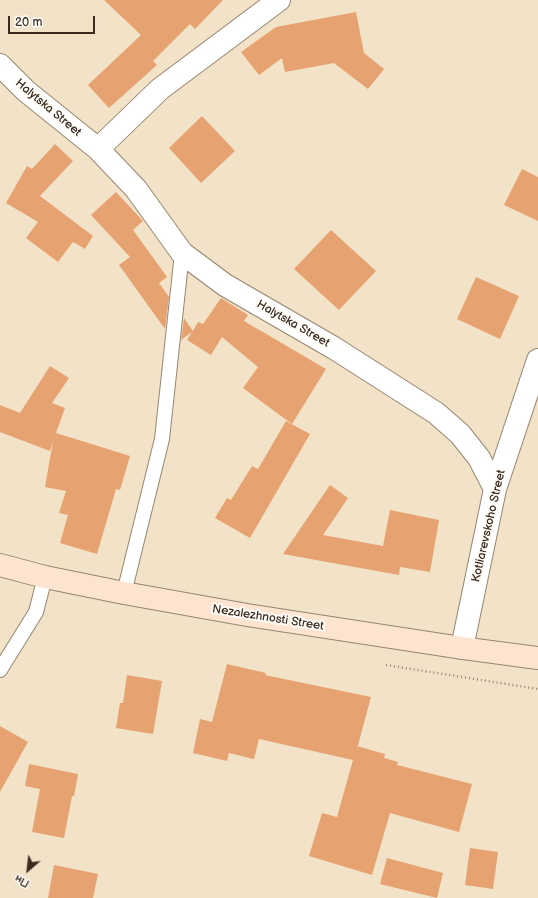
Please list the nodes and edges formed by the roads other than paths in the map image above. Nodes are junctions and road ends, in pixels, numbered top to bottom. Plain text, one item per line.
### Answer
1 (279, 0) edge
2 (0, 65) edge
3 (98, 149) junction
4 (182, 253) junction
5 (538, 360) edge
6 (494, 490) junction
7 (0, 565) edge
8 (45, 576) junction
9 (124, 593) junction
10 (462, 648) junction
11 (538, 658) edge
12 (0, 670) edge

1 - 3 street
2 - 3 street, Halytska Street
3 - 4 street, Halytska Street
4 - 6 street, Halytska Street
4 - 9 lane
5 - 6 street, Kotliarevskoho Street
6 - 10 street, Kotliarevskoho Street
7 - 8 main road, Nezalezhnosti Street
8 - 9 main road, Nezalezhnosti Street
8 - 12 lane
9 - 10 main road, Nezalezhnosti Street
10 - 11 main road, Nezalezhnosti Street

